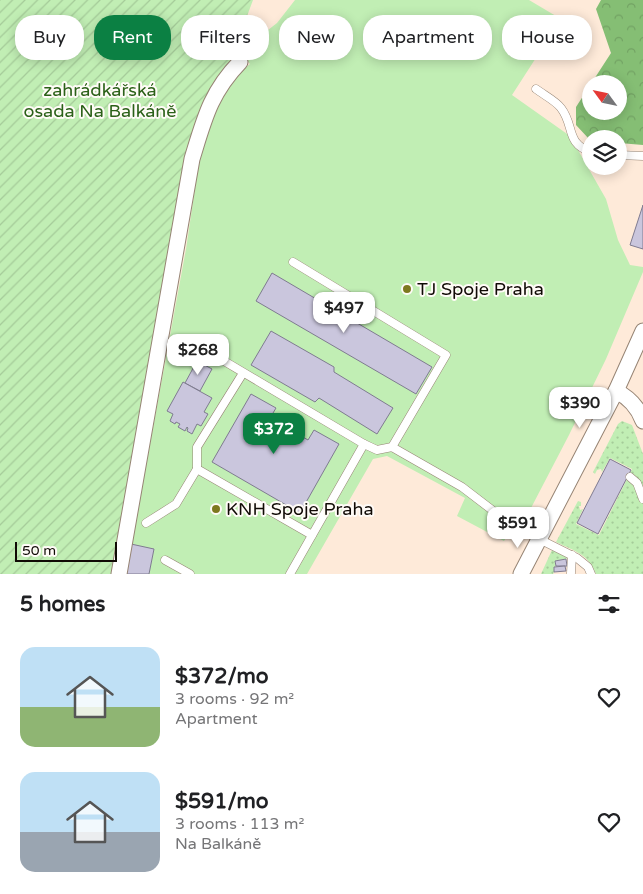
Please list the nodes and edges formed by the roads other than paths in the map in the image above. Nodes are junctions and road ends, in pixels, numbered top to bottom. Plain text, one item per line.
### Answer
1 (240, 62) dead end
2 (536, 90) dead end
3 (582, 148) edge
4 (627, 155) edge
5 (643, 156) edge
6 (293, 262) dead end
7 (643, 331) edge
8 (214, 355) dead end
9 (243, 373) junction
10 (616, 391) junction
11 (643, 421) edge
12 (364, 444) junction
13 (392, 447) junction
14 (196, 469) junction
15 (630, 477) dead end
16 (643, 499) edge
17 (146, 523) dead end
18 (312, 535) junction
19 (540, 538) junction
20 (572, 555) junction
21 (165, 560) dead end
22 (571, 573) edge
23 (119, 574) edge
24 (190, 574) edge
25 (290, 574) edge
26 (521, 574) edge
27 (591, 574) edge

1 - 23 street
2 - 3 lane
4 - 5 lane
6 - 13 lane
7 - 10 street
8 - 9 lane
9 - 12 lane
9 - 14 lane
10 - 11 street
10 - 19 street
12 - 13 lane
12 - 18 lane
13 - 19 lane
14 - 17 lane
14 - 18 lane
15 - 16 lane
18 - 25 lane
19 - 20 lane
19 - 26 street
20 - 22 lane
20 - 27 lane
21 - 24 lane

